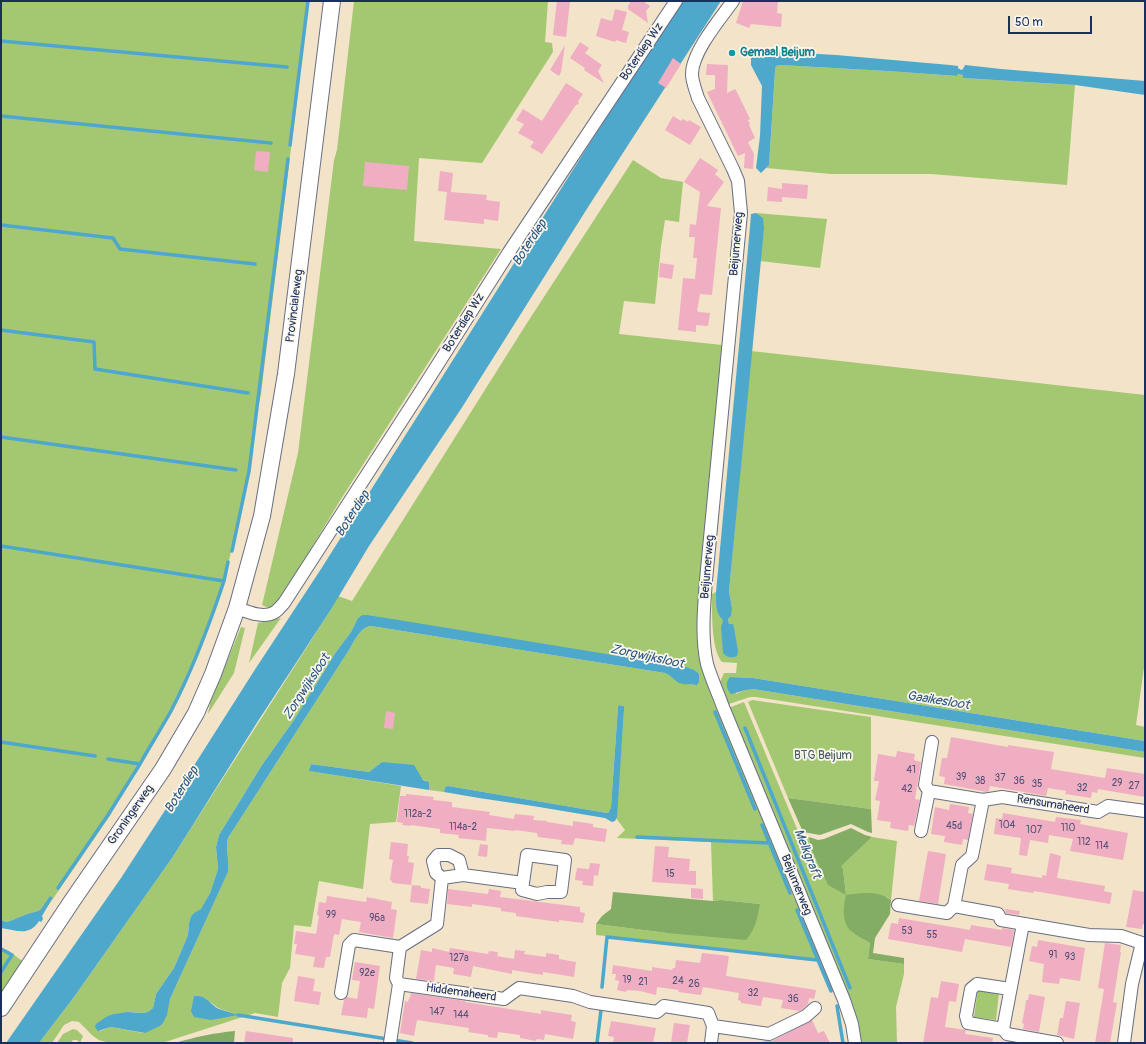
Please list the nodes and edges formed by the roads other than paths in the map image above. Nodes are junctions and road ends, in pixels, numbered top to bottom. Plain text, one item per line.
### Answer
1 (332, 1) edge
2 (676, 1) edge
3 (733, 1) edge
4 (237, 608) junction
5 (932, 742) dead end
6 (929, 791) junction
7 (983, 800) junction
8 (1145, 811) edge
9 (921, 831) dead end
10 (463, 875) junction
11 (442, 878) junction
12 (523, 883) dead end
13 (898, 905) dead end
14 (954, 906) junction
15 (1024, 924) junction
16 (1144, 943) edge
17 (400, 948) junction
18 (399, 984) junction
19 (1010, 989) junction
20 (341, 993) dead end
21 (1, 1008) edge
22 (815, 1008) dead end
23 (713, 1026) junction
24 (1003, 1029) junction
25 (391, 1037) edge
26 (711, 1043) edge
27 (855, 1043) edge
28 (1057, 1043) edge
29 (1124, 1043) edge

1 - 4 main road, Provincialeweg
2 - 4 street, Boterdiep Wz
3 - 27 street, Beijumerweg
4 - 21 main road, Groningerweg
5 - 6 street
6 - 7 street, Rensumaheerd
6 - 9 street
7 - 8 street, Rensumaheerd
7 - 14 street
10 - 11 street
10 - 11 street
10 - 12 street
11 - 17 street
13 - 14 street
14 - 15 street
15 - 16 street
15 - 19 street
16 - 29 street
17 - 18 street
17 - 20 street
18 - 23 street, Hiddemaheerd
18 - 25 street
19 - 24 street
19 - 24 street
22 - 23 street
23 - 26 street
24 - 28 street

